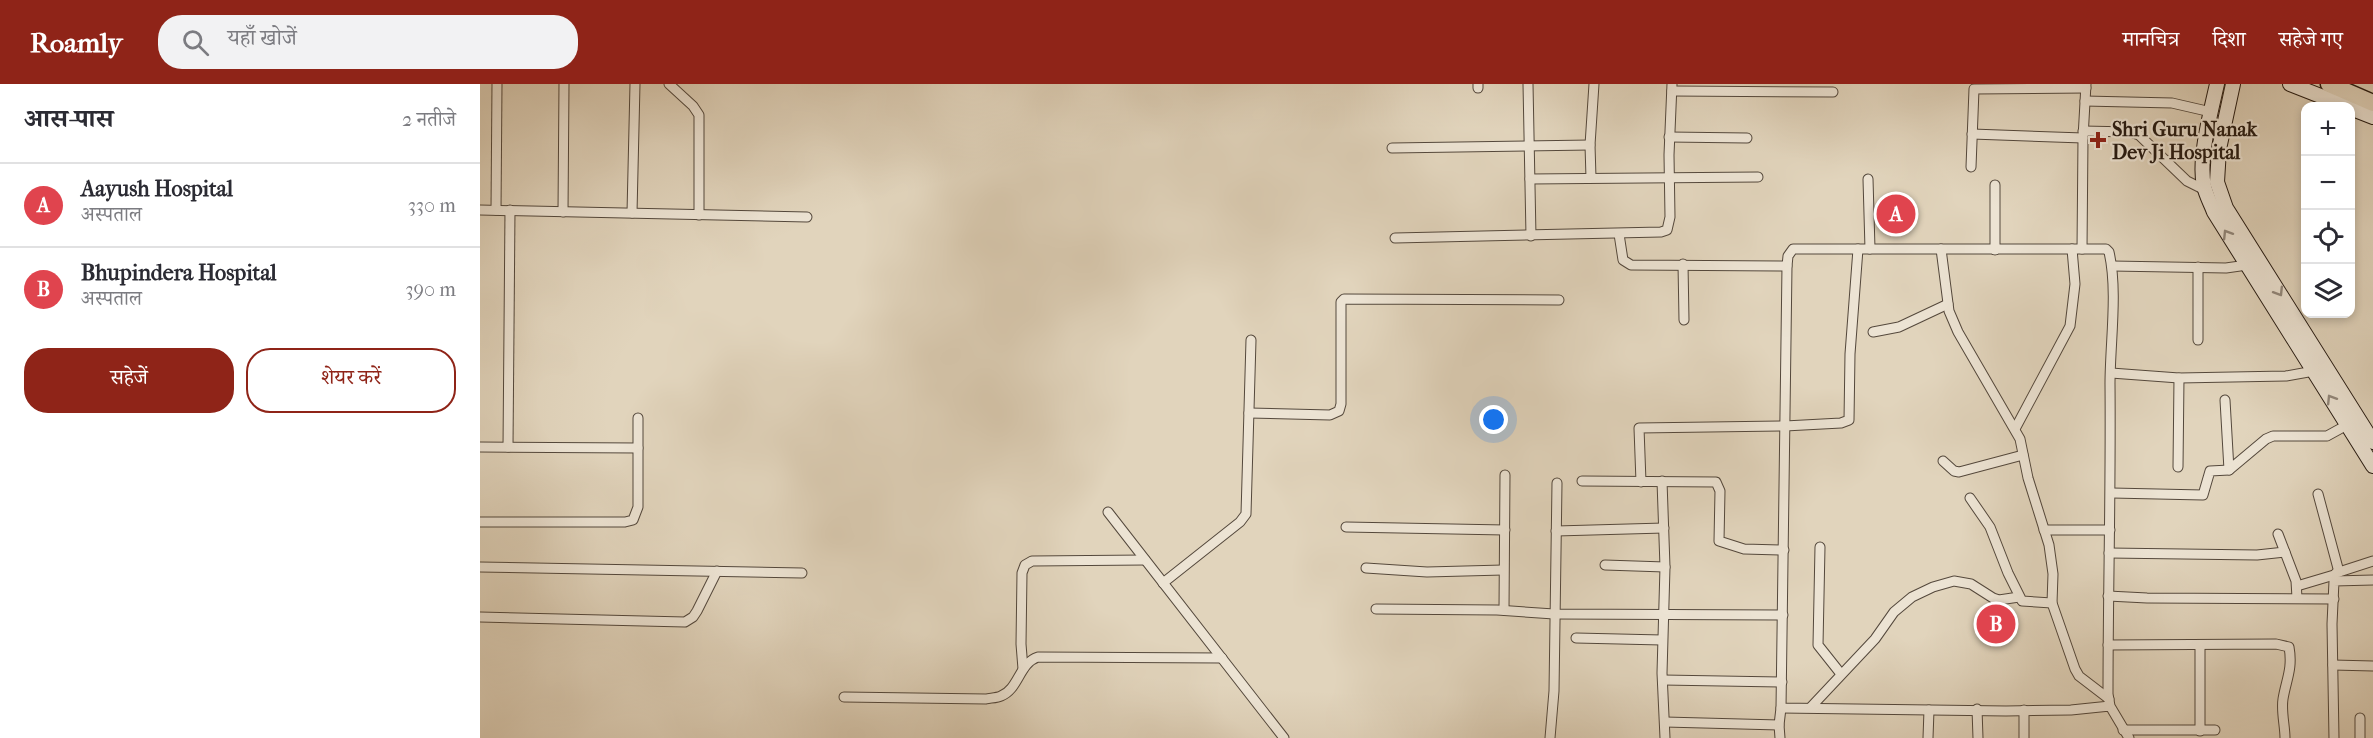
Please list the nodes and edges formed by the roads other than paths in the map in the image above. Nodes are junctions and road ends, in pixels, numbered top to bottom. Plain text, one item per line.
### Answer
1 (497, 84) edge
2 (564, 84) edge
3 (635, 84) edge
4 (669, 84) edge
5 (1528, 84) edge
6 (1594, 84) edge
7 (2217, 84) edge
8 (2233, 84) edge
9 (2290, 84) edge
10 (2329, 84) edge
11 (2086, 86) edge
12 (1672, 87) edge
13 (1763, 88) edge
14 (1833, 92) dead end
15 (2085, 101) junction
16 (2336, 102) edge
17 (2373, 103) edge
18 (2355, 110) edge
19 (2211, 111) junction
20 (2373, 117) edge
21 (1972, 134) junction
22 (2083, 134) junction
23 (1669, 137) junction
24 (1747, 138) dead end
25 (1529, 145) junction
26 (1590, 145) junction
27 (1392, 147) dead end
28 (1971, 167) dead end
29 (1758, 177) dead end
30 (1591, 178) junction
31 (1670, 178) junction
32 (1530, 179) junction
33 (1868, 179) dead end
34 (1995, 185) dead end
35 (2205, 190) junction
36 (480, 210) edge
37 (496, 210) junction
38 (510, 210) junction
39 (563, 212) junction
40 (632, 213) junction
41 (699, 215) junction
42 (807, 217) dead end
43 (1619, 234) junction
44 (1531, 236) junction
45 (1395, 238) dead end
46 (1858, 249) junction
47 (1870, 249) junction
48 (1941, 249) junction
49 (2077, 249) junction
50 (1995, 250) junction
51 (1683, 264) junction
52 (2247, 265) junction
53 (1787, 266) junction
54 (2112, 266) junction
55 (2198, 267) junction
56 (1559, 300) dead end
57 (1948, 303) junction
58 (1684, 320) dead end
59 (1873, 332) dead end
60 (1251, 340) dead end
61 (2198, 340) dead end
62 (2313, 371) junction
63 (2111, 373) junction
64 (2179, 378) junction
65 (2224, 400) dead end
66 (1249, 413) junction
67 (638, 418) dead end
68 (1785, 426) junction
69 (2347, 426) junction
70 (2015, 429) junction
71 (2373, 442) edge
72 (480, 447) edge
73 (508, 447) junction
74 (638, 448) junction
75 (2023, 455) junction
76 (1943, 461) dead end
77 (2373, 466) edge
78 (2178, 467) dead end
79 (2229, 470) junction
80 (1505, 475) dead end
81 (1581, 481) dead end
82 (1662, 481) junction
83 (1641, 482) junction
84 (1557, 483) dead end
85 (2112, 493) junction
86 (2318, 494) dead end
87 (1970, 498) dead end
88 (1108, 512) dead end
89 (480, 522) edge
90 (1346, 527) dead end
91 (1664, 528) junction
92 (1505, 530) junction
93 (2044, 530) junction
94 (2110, 530) junction
95 (1556, 531) junction
96 (2278, 534) dead end
97 (1820, 548) dead end
98 (1784, 550) junction
99 (2285, 552) junction
100 (2109, 553) junction
101 (1145, 560) junction
102 (2373, 561) edge
103 (1605, 565) dead end
104 (480, 567) edge
105 (1665, 567) junction
106 (1366, 568) dead end
107 (1503, 570) junction
108 (717, 571) junction
109 (802, 573) dead end
110 (2336, 576) junction
111 (2373, 580) edge
112 (1163, 583) junction
113 (2297, 586) junction
114 (2108, 596) junction
115 (2019, 597) junction
116 (2297, 598) junction
117 (2334, 599) junction
118 (2052, 603) junction
119 (1376, 609) dead end
120 (1504, 610) junction
121 (1554, 614) junction
122 (1663, 615) junction
123 (1783, 615) junction
124 (480, 617) edge
125 (1576, 638) dead end
126 (1662, 640) junction
127 (2108, 645) junction
128 (2200, 645) junction
129 (1222, 658) junction
130 (2333, 665) junction
131 (2373, 666) edge
132 (1023, 669) junction
133 (1841, 674) junction
134 (1663, 680) junction
135 (1782, 682) junction
136 (844, 697) dead end
137 (2110, 703) junction
138 (1811, 707) junction
139 (1781, 708) junction
140 (1977, 709) junction
141 (1929, 710) junction
142 (2024, 710) junction
143 (2360, 718) dead end
144 (1665, 722) junction
145 (1779, 725) junction
146 (2123, 730) junction
147 (2215, 730) dead end
148 (2200, 731) junction
149 (1284, 738) edge
150 (1550, 738) edge
151 (1665, 738) edge
152 (1780, 738) edge
153 (1928, 738) edge
154 (1978, 738) edge
155 (2024, 738) edge
156 (2129, 738) edge
157 (2285, 738) edge
158 (2334, 738) edge
159 (2360, 738) edge

1 - 37 street
2 - 39 street
3 - 40 street
4 - 41 street
5 - 25 street
6 - 26 street
7 - 19 main road
8 -> 71 main road
9 - 16 main road
10 - 17 highway
11 - 15 street
11 - 21 street
12 - 13 street
12 - 23 street
13 - 14 street
15 - 19 street
15 - 22 street
18 - 20 main road
19 - 35 main road
21 - 22 street
21 - 28 street
22 - 35 street
22 - 49 street
23 - 24 street
23 - 31 street
25 - 26 street
25 - 27 street
25 - 32 street
26 - 30 street
29 - 31 street
30 - 31 street
30 - 32 street
31 - 43 street
32 - 44 street
33 - 47 street
34 - 50 street
52 -> 35 main road
36 - 37 street
37 - 38 street
38 - 39 street
38 - 73 street
39 - 40 street
40 - 41 street
41 - 42 street
43 - 44 street
43 - 51 street
44 - 45 street
46 - 47 street
46 - 53 street
46 - 68 street
47 - 48 street
48 - 50 street
48 - 57 street
49 - 50 street
49 - 54 street
49 - 70 street
51 - 53 street
51 - 58 street
52 - 55 street
52 - 62 main road
53 - 68 street
54 - 55 street
54 - 63 street
55 - 61 street
56 - 66 street
57 - 59 street
57 - 70 street
60 - 66 street
62 - 64 street
69 -> 62 main road
63 - 64 street
63 - 85 street
64 - 78 street
65 - 79 street
66 - 112 street
67 - 74 street
68 - 83 street
68 - 98 street
69 - 77 main road
69 - 79 street
70 - 75 street
72 - 73 street
73 - 74 street
74 - 89 street
75 - 76 street
75 - 93 street
79 - 85 street
80 - 92 street
81 - 83 street
82 - 83 street
82 - 91 street
82 - 98 street
84 - 95 street
85 - 94 street
86 - 110 street
87 - 115 street
88 - 101 street
90 - 92 street
91 - 95 street
91 - 105 street
92 - 107 street
93 - 94 street
93 - 118 street
94 - 100 street
95 - 121 street
96 - 99 street
97 - 133 street
98 - 123 street
99 - 100 street
99 - 113 street
100 - 114 street
101 - 112 street
101 - 132 street
102 - 110 street
103 - 105 street
104 - 108 street
105 - 122 street
106 - 107 street
107 - 120 street
108 - 109 street
108 - 124 street
110 - 111 street
110 - 113 street
110 - 117 street
112 - 129 street
113 - 116 street
114 - 116 street
114 - 127 street
115 - 118 street
115 - 133 street
116 - 117 street
117 - 130 street
118 - 137 street
119 - 120 street
120 - 121 street
121 - 122 street
121 - 150 street
122 - 123 street
122 - 126 street
123 - 135 street
125 - 126 street
126 - 134 street
127 - 128 street
127 - 137 street
128 - 148 street
128 - 157 street
129 - 132 street
129 - 149 street
130 - 131 street
130 - 158 street
132 - 136 street
133 - 138 street
134 - 135 street
134 - 144 street
135 - 139 street
137 - 142 street
137 - 146 street
138 - 139 street
138 - 141 street
139 - 145 street
140 - 141 street
140 - 142 street
140 - 154 street
141 - 153 street
142 - 155 street
143 - 159 street
144 - 145 street
144 - 151 street
145 - 152 street
146 - 148 street
146 - 156 street
147 - 148 street

